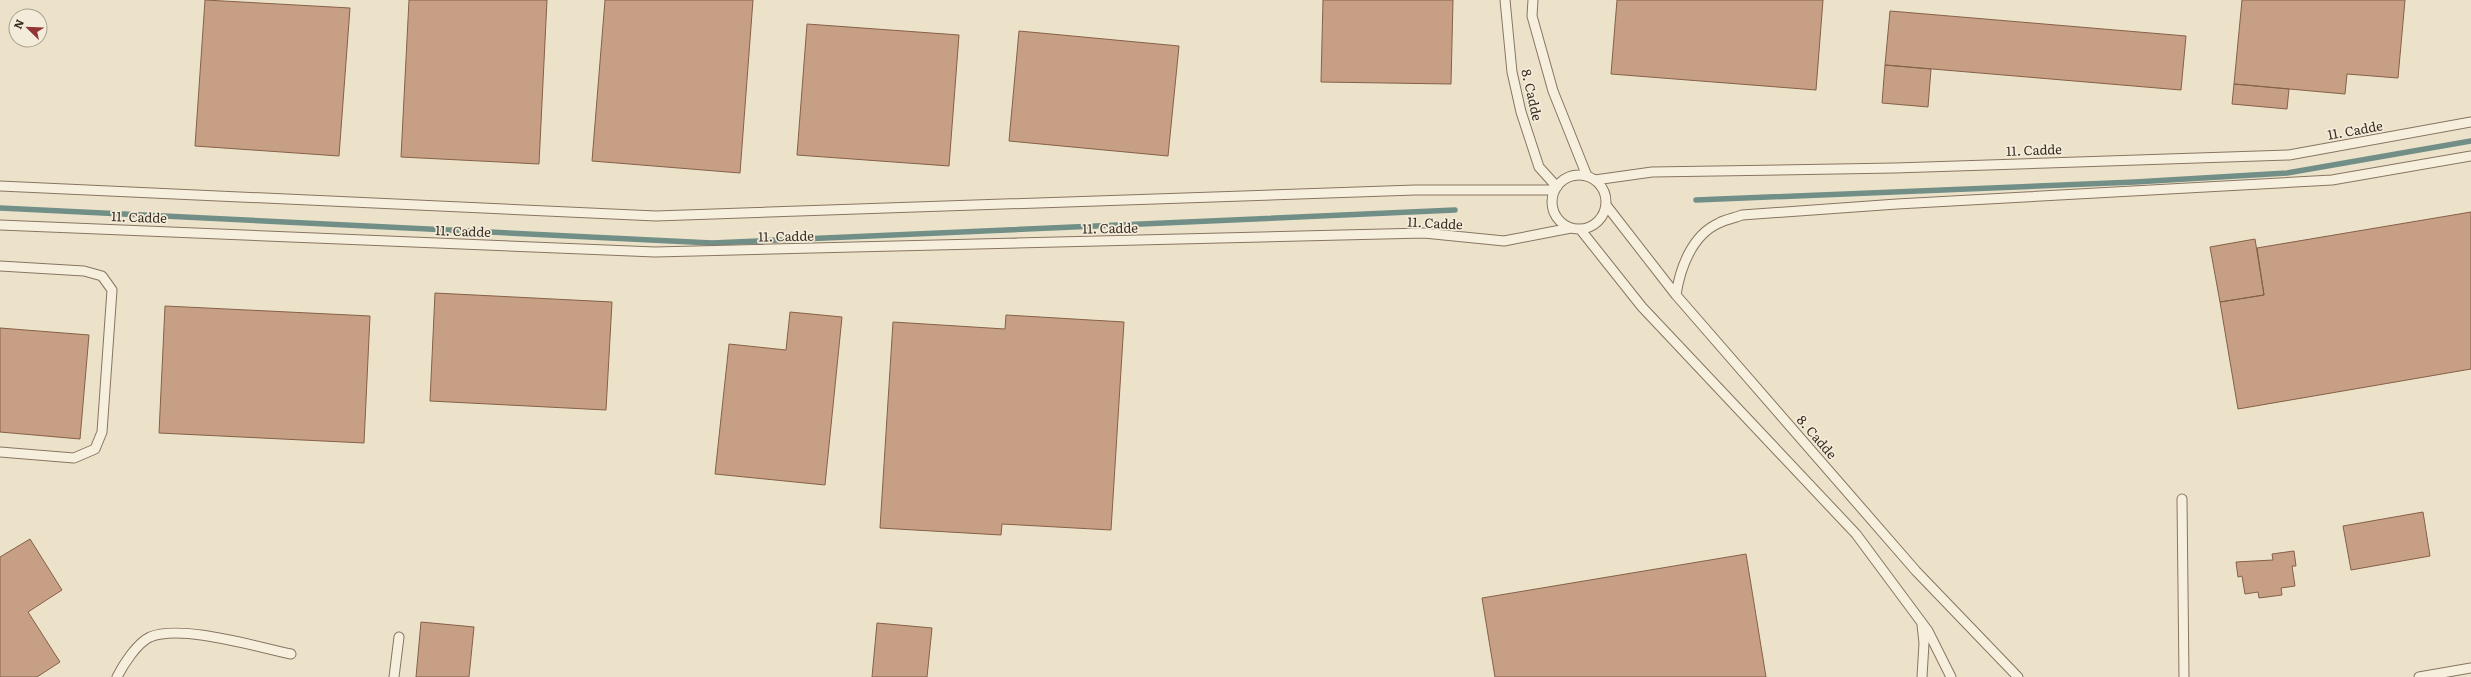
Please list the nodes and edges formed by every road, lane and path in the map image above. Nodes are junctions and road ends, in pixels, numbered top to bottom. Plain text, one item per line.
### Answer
1 (1505, 0) edge
2 (1533, 0) edge
3 (2471, 122) edge
4 (2471, 156) edge
5 (1591, 178) junction
6 (0, 186) edge
7 (1556, 188) junction
8 (1606, 205) junction
9 (0, 224) edge
10 (1576, 229) junction
11 (0, 266) edge
12 (1676, 295) junction
13 (0, 452) edge
14 (2182, 499) dead end
15 (1922, 624) junction
16 (399, 637) dead end
17 (291, 654) dead end
18 (2471, 668) edge
19 (118, 677) edge
20 (394, 677) edge
21 (1922, 677) edge
22 (1951, 677) edge
23 (2018, 677) edge
24 (2184, 677) edge
25 (2419, 677) edge

1 - 7 lane, 8. Cadde
2 - 5 lane, 8. Cadde
3 - 5 lane, 11. Cadde
4 - 12 lane
5 - 7 lane
5 - 8 lane
6 - 7 lane, 11. Cadde
7 - 10 lane
8 - 10 lane
8 - 12 lane, 8. Cadde
9 - 10 lane, 11. Cadde
10 - 15 lane
11 - 13 lane
12 - 23 lane, 8. Cadde
14 - 24 lane
15 - 21 lane
15 - 22 lane
16 - 20 lane
17 - 19 lane
18 - 25 lane

